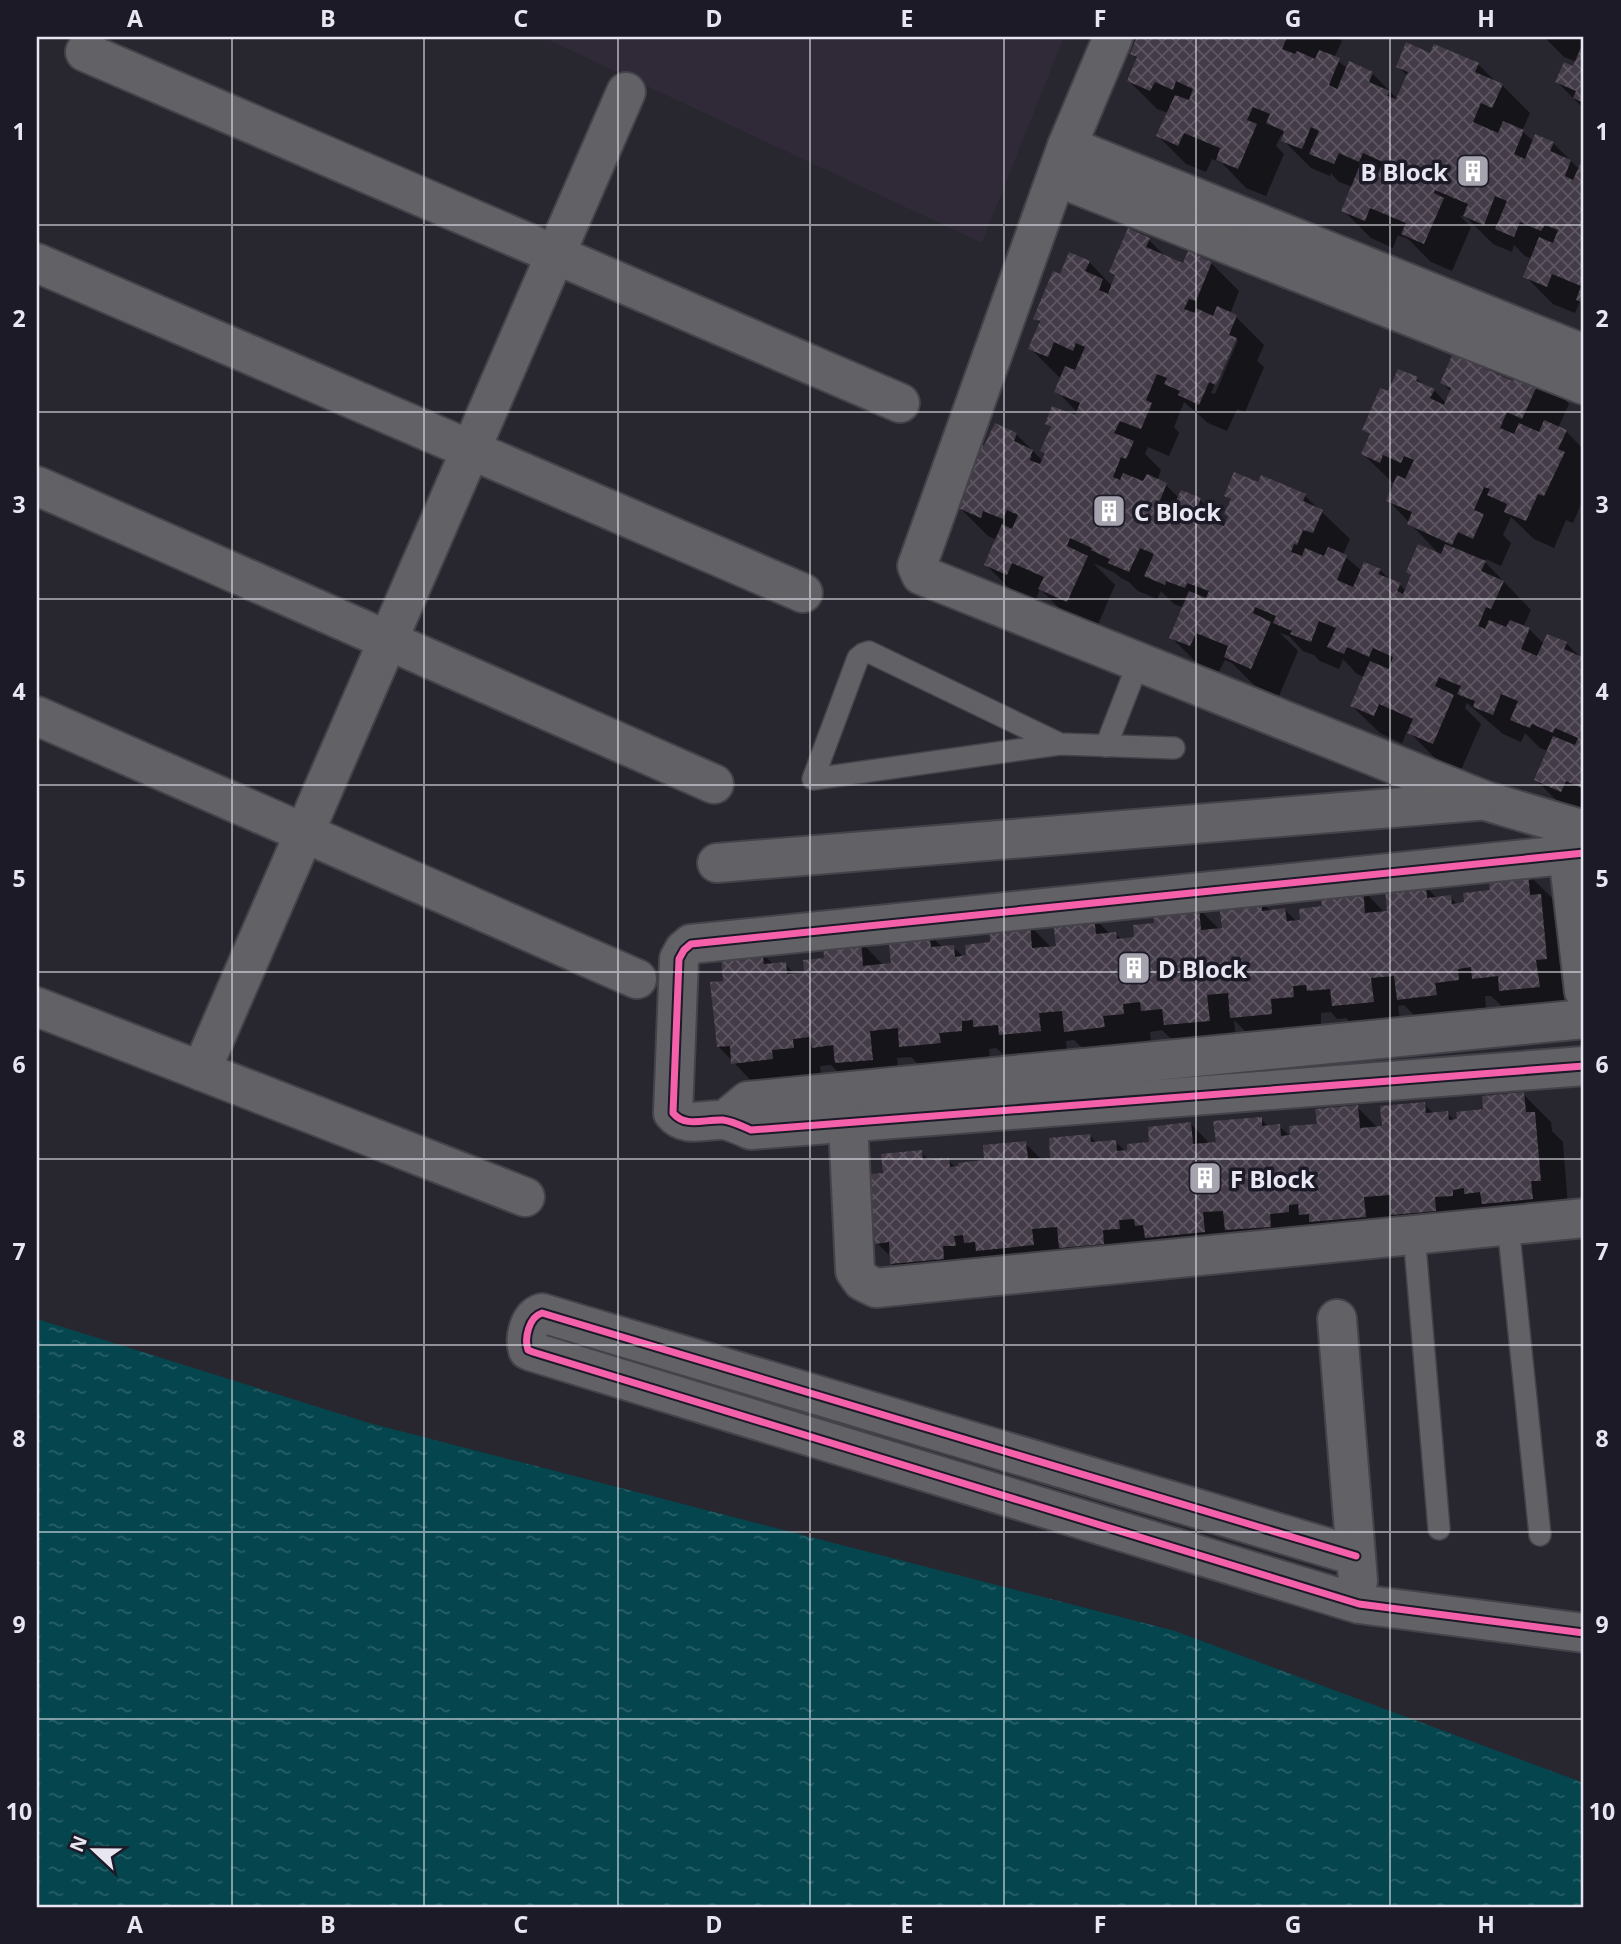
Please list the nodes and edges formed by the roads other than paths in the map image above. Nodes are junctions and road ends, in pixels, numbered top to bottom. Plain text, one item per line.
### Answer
1 (1114, 37) edge
2 (85, 52) dead end
3 (626, 92) dead end
4 (1062, 161) junction
5 (556, 254) junction
6 (37, 263) edge
7 (1584, 354) edge
8 (1584, 385) edge
9 (900, 403) dead end
10 (471, 450) junction
11 (37, 486) edge
12 (803, 593) dead end
13 (388, 640) junction
14 (1139, 661) junction
15 (37, 716) edge
16 (1060, 744) junction
17 (1106, 746) junction
18 (1174, 748) dead end
19 (714, 784) dead end
20 (1486, 801) junction
21 (304, 833) junction
22 (1579, 846) edge
23 (718, 863) dead end
24 (637, 979) dead end
25 (1584, 991) edge
26 (37, 1007) edge
27 (1584, 1019) edge
28 (1584, 1066) edge
29 (201, 1071) junction
30 (725, 1120) junction
31 (848, 1122) junction
32 (525, 1198) dead end
33 (1584, 1218) edge
34 (1508, 1225) junction
35 (1414, 1234) junction
36 (1337, 1319) dead end
37 (1439, 1529) dead end
38 (1540, 1535) dead end
39 (1356, 1556) junction
40 (1359, 1604) junction
41 (1584, 1633) edge

1 - 4 street
2 - 5 street
3 - 5 street
4 - 7 street
4 - 8 street
4 - 14 street
5 - 9 street
5 - 10 street
6 - 10 street
10 - 12 street
10 - 13 street
11 - 13 street
13 - 19 street
13 - 21 street
14 - 17 lane
14 - 20 street
15 - 21 street
16 - 16 lane
16 - 17 lane
17 - 18 lane
20 - 22 street
20 - 23 street
21 - 24 street
21 - 29 street
22 - 25 street
22 - 30 street
26 - 29 street
27 - 30 street
28 - 31 street
29 - 32 street
30 - 31 street
31 - 35 street
33 - 34 street
34 - 35 street
34 - 38 lane
35 - 37 lane
36 - 39 street
39 - 40 street
39 - 40 street
40 - 41 street

